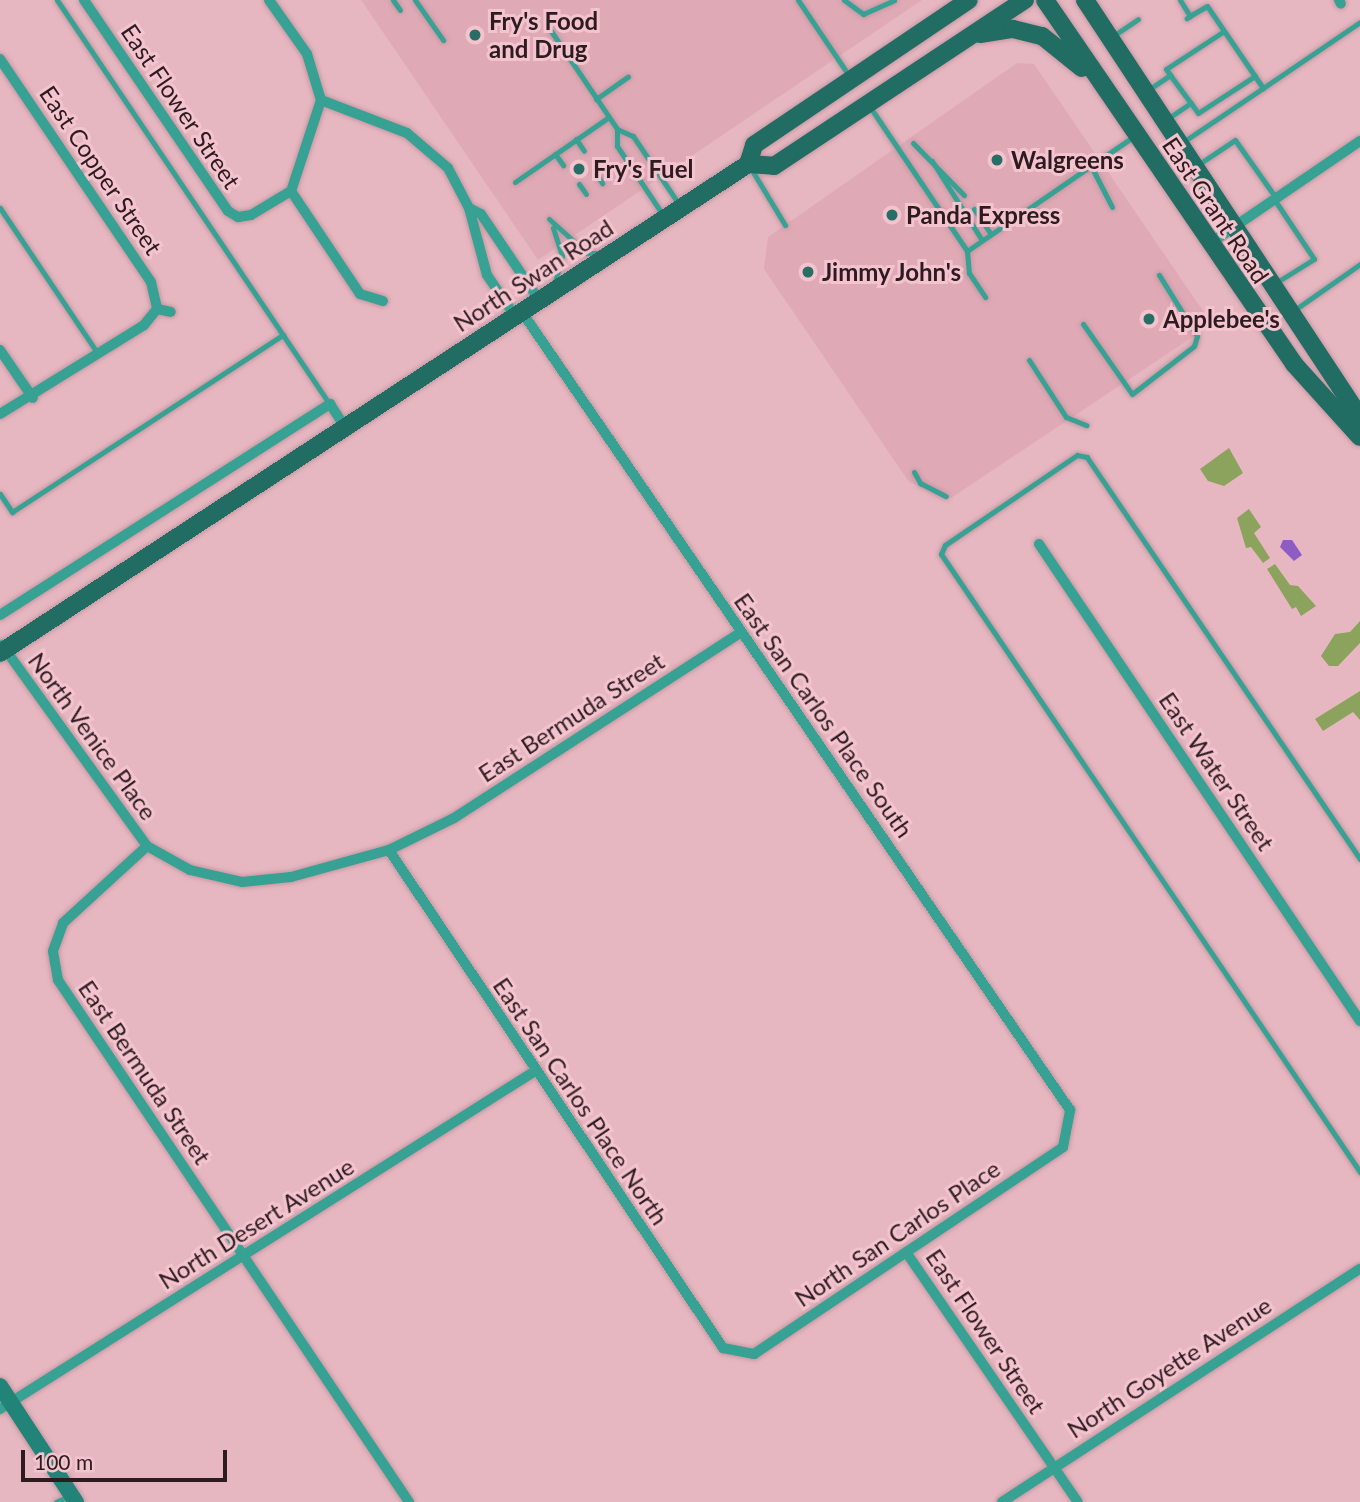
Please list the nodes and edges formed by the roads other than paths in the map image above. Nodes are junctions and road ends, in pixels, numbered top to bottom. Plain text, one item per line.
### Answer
1 (57, 0) edge
2 (84, 0) edge
3 (270, 0) edge
4 (393, 0) edge
5 (415, 0) edge
6 (798, 0) edge
7 (844, 0) edge
8 (894, 0) edge
9 (969, 0) edge
10 (1025, 0) edge
11 (1045, 0) edge
12 (1085, 0) edge
13 (1180, 0) edge
14 (400, 10) dead end
15 (1138, 19) dead end
16 (1360, 22) edge
17 (549, 28) dead end
18 (1224, 31) junction
19 (973, 35) junction
20 (1110, 38) junction
21 (443, 40) dead end
22 (0, 59) edge
23 (1170, 75) junction
24 (1255, 76) junction
25 (628, 78) dead end
26 (851, 79) junction
27 (1102, 86) junction
28 (1263, 88) junction
29 (1146, 92) junction
30 (596, 99) junction
31 (321, 100) junction
32 (1191, 103) junction
33 (868, 105) junction
34 (609, 117) junction
35 (1165, 121) junction
36 (617, 129) junction
37 (1136, 135) junction
38 (576, 139) junction
39 (1360, 141) edge
40 (913, 143) dead end
41 (1181, 143) junction
42 (584, 151) dead end
43 (555, 154) junction
44 (932, 161) junction
45 (748, 164) junction
46 (563, 165) dead end
47 (1091, 166) junction
48 (1196, 166) junction
49 (596, 173) dead end
50 (515, 182) dead end
51 (602, 183) dead end
52 (579, 184) dead end
53 (290, 191) junction
54 (586, 194) dead end
55 (964, 195) dead end
56 (1275, 198) junction
57 (681, 207) junction
58 (1112, 207) dead end
59 (0, 208) edge
60 (469, 208) junction
61 (974, 209) dead end
62 (665, 218) junction
63 (1236, 224) junction
64 (785, 225) dead end
65 (991, 234) junction
66 (982, 240) junction
67 (625, 244) junction
68 (1209, 245) junction
69 (967, 251) junction
70 (1360, 264) edge
71 (1159, 275) dead end
72 (1275, 284) junction
73 (545, 296) junction
74 (985, 297) dead end
75 (383, 301) dead end
76 (157, 309) junction
77 (1293, 311) junction
78 (171, 312) dead end
79 (518, 314) junction
80 (1083, 324) dead end
81 (283, 335) junction
82 (0, 350) edge
83 (99, 354) junction
84 (1029, 360) dead end
85 (33, 398) junction
86 (330, 404) junction
87 (0, 414) edge
88 (1360, 417) edge
89 (1086, 425) dead end
90 (345, 427) junction
91 (1360, 437) edge
92 (914, 472) dead end
93 (0, 494) edge
94 (946, 496) dead end
95 (1039, 544) dead end
96 (0, 615) edge
97 (741, 632) junction
98 (2, 649) edge
99 (147, 846) junction
100 (389, 850) junction
101 (1360, 859) edge
102 (1360, 1021) edge
103 (535, 1071) junction
104 (1063, 1147) joint
105 (1360, 1172) edge
106 (906, 1252) junction
107 (243, 1257) junction
108 (1360, 1269) edge
109 (754, 1354) joint
110 (0, 1386) edge
111 (5, 1405) edge
112 (1054, 1467) junction
113 (74, 1498) edge
114 (56, 1502) edge
115 (409, 1502) edge
116 (1002, 1502) edge
117 (1078, 1502) edge

1 - 81 lane
2 - 53 street, East Flower Street
3 - 31 street
4 - 14 lane
5 - 21 lane
6 - 26 lane
7 - 8 lane
9 - 26 main road, North Swan Road
10 - 19 main road, North Swan Road
11 - 27 main road, East Grant Road
12 - 20 main road, East Grant Road
13 - 18 lane
15 - 20 lane
16 - 28 lane
17 - 30 lane
18 - 23 lane
18 - 24 lane
19 - 27 main road
19 - 33 main road, North Swan Road
20 - 29 main road, East Grant Road
22 - 76 street, East Copper Street
23 - 29 lane
23 - 32 lane
24 - 28 lane
24 - 32 lane
25 - 30 lane
26 - 45 main road, North Swan Road
27 - 37 main road, East Grant Road
28 - 41 lane
29 - 35 main road, East Grant Road
30 - 34 lane
31 - 53 street
31 - 60 street
32 - 35 lane
33 - 45 main road, North Swan Road
33 - 69 lane
34 - 36 lane
34 - 38 lane
35 - 41 main road, East Grant Road
36 - 57 lane
36 - 62 lane
37 - 47 lane
37 - 68 main road, East Grant Road
38 - 42 lane
38 - 43 lane
39 - 56 street
40 - 44 lane
41 - 48 main road, East Grant Road
43 - 46 lane
43 - 50 lane
44 - 55 lane
44 - 66 lane
45 - 57 main road, North Swan Road
45 - 64 lane
47 - 58 lane
47 - 65 lane
48 - 56 lane
48 - 63 main road, East Grant Road
49 - 51 lane
52 - 54 lane
53 - 75 street
56 - 63 street
56 - 72 lane
57 - 62 main road, North Swan Road
59 - 83 lane
60 - 73 street
60 - 79 street
61 - 65 lane
62 - 67 main road, North Swan Road
63 - 68 street
63 - 72 main road, East Grant Road
65 - 66 lane
66 - 69 lane
67 - 73 main road, North Swan Road
67 - 73 lane
68 - 91 main road, East Grant Road
69 - 74 lane
70 - 77 lane
71 - 80 lane
72 - 77 main road, East Grant Road
73 - 79 main road, North Swan Road
76 - 78 street
76 - 83 street
77 - 88 main road, East Grant Road
79 - 90 main road, North Swan Road
79 - 97 street, East San Carlos Place South
81 - 86 lane
81 - 93 lane
82 - 85 street
83 - 85 street
84 - 89 lane
85 - 87 street
86 - 90 street
86 - 96 street
90 - 98 main road, North Swan Road
92 - 94 lane
95 - 102 street, East Water Street
97 - 100 street, East Bermuda Street
97 - 104 street, East San Carlos Place South
98 - 99 street, North Venice Place
99 - 100 street, East Bermuda Street
99 - 107 street, East Bermuda Street
100 - 103 street, East San Carlos Place North
101 - 105 lane
103 - 107 street, North Desert Avenue
103 - 109 street, East San Carlos Place North
104 - 106 street, North San Carlos Place
106 - 109 street, North San Carlos Place
106 - 112 street, East Flower Street
107 - 111 street, North Desert Avenue
107 - 115 street, East Bermuda Street
108 - 112 street, North Goyette Avenue
110 - 111 street
111 - 113 street
112 - 116 street, North Goyette Avenue
112 - 117 street, East Flower Street
113 - 114 lane

